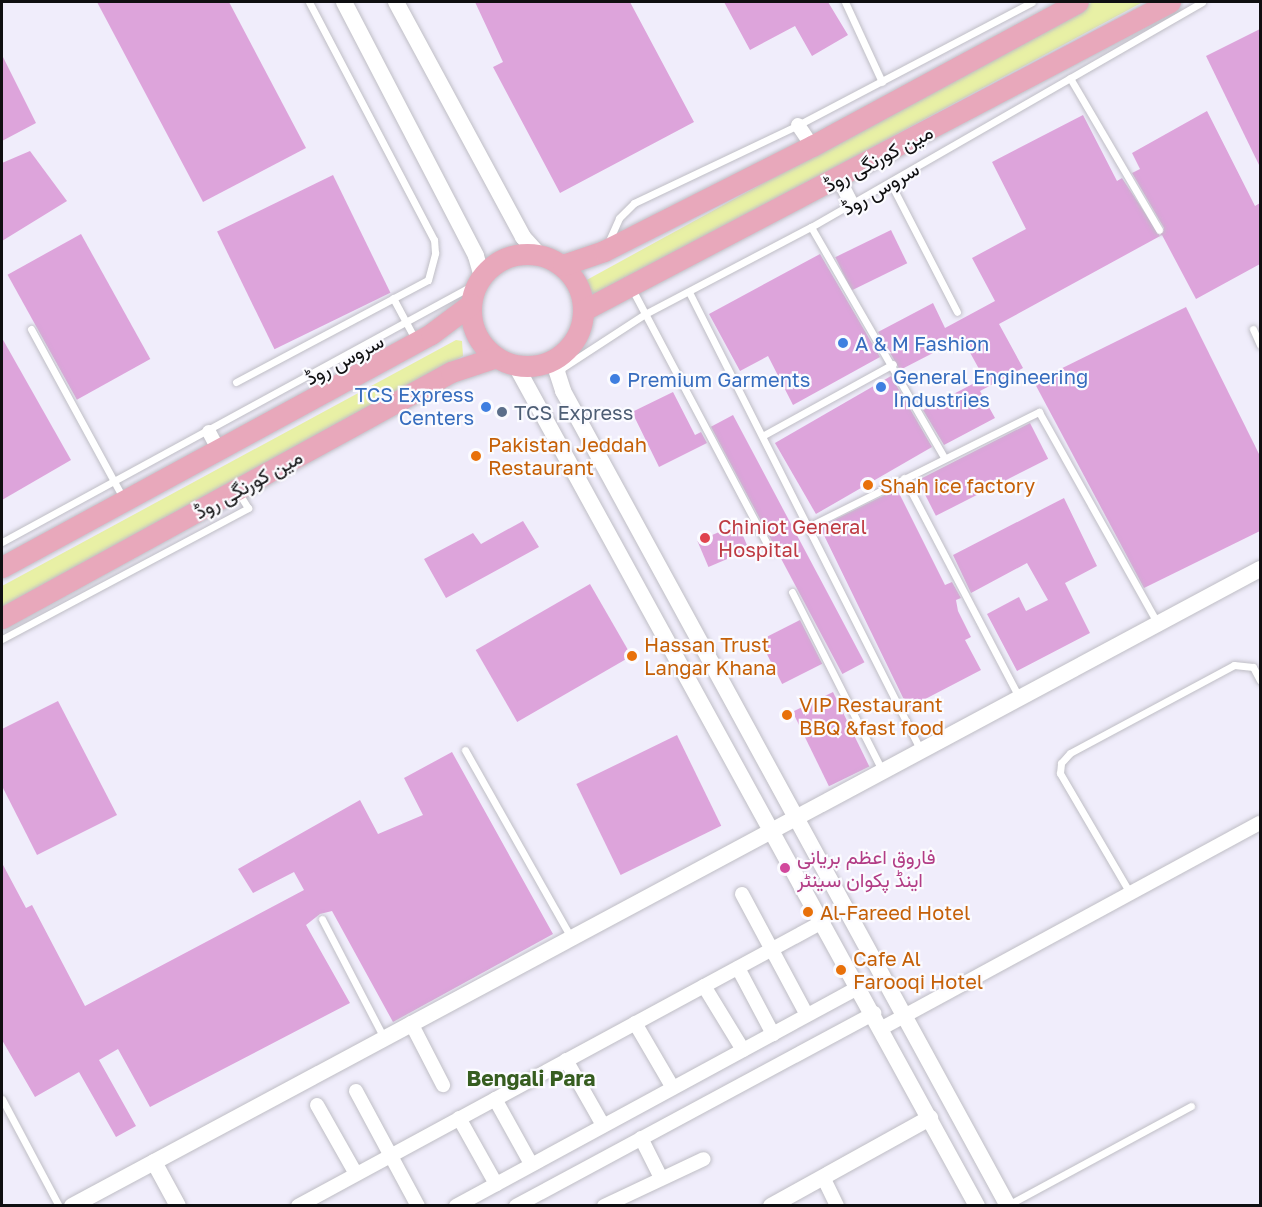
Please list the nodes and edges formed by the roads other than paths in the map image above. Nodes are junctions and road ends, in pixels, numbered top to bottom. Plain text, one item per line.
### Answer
1 (309, 2) edge
2 (344, 2) edge
3 (396, 2) edge
4 (845, 2) edge
5 (1032, 2) edge
6 (1078, 2) edge
7 (1170, 2) edge
8 (1202, 2) edge
9 (1070, 78) junction
10 (882, 82) junction
11 (798, 125) junction
12 (812, 146) junction
13 (838, 179) junction
14 (890, 182) junction
15 (852, 204) junction
16 (812, 227) junction
17 (1160, 230) dead end
18 (604, 251) junction
19 (539, 255) junction
20 (563, 265) junction
21 (479, 280) junction
22 (632, 289) junction
23 (689, 292) junction
24 (393, 298) junction
25 (471, 304) junction
26 (584, 310) junction
27 (957, 312) dead end
28 (645, 314) junction
29 (31, 329) dead end
30 (1253, 329) dead end
31 (412, 333) junction
32 (1260, 345) edge
33 (507, 362) junction
34 (559, 363) junction
35 (893, 364) junction
36 (237, 382) dead end
37 (764, 435) junction
38 (944, 457) junction
39 (904, 478) junction
40 (237, 490) junction
41 (119, 491) junction
42 (810, 526) junction
43 (2, 542) edge
44 (771, 552) dead end
45 (4, 560) edge
46 (1260, 569) edge
47 (792, 592) dead end
48 (2, 618) edge
49 (1158, 623) junction
50 (2, 639) edge
51 (1260, 680) edge
52 (1019, 697) junction
53 (920, 749) junction
54 (465, 750) dead end
55 (882, 770) junction
56 (797, 816) junction
57 (1260, 823) edge
58 (774, 828) junction
59 (1130, 893) junction
60 (742, 894) dead end
61 (322, 919) dead end
62 (824, 921) junction
63 (571, 937) junction
64 (772, 949) junction
65 (738, 968) junction
66 (704, 986) junction
67 (860, 987) junction
68 (807, 1015) junction
69 (905, 1015) junction
70 (878, 1021) junction
71 (411, 1023) junction
72 (635, 1023) junction
73 (773, 1034) junction
74 (384, 1038) junction
75 (743, 1050) junction
76 (566, 1060) junction
77 (444, 1085) dead end
78 (673, 1088) junction
79 (356, 1091) dead end
80 (2, 1099) edge
81 (495, 1099) junction
82 (317, 1105) dead end
83 (1191, 1106) dead end
84 (930, 1118) junction
85 (459, 1119) junction
86 (603, 1125) junction
87 (641, 1138) junction
88 (391, 1156) junction
89 (704, 1159) dead end
90 (154, 1162) junction
91 (531, 1164) junction
92 (356, 1174) junction
93 (823, 1177) junction
94 (661, 1178) junction
95 (496, 1184) junction
96 (322, 1193) junction
97 (772, 1205) edge
98 (1008, 1205) edge
99 (59, 1206) edge
100 (72, 1206) edge
101 (178, 1206) edge
102 (298, 1206) edge
103 (328, 1206) edge
104 (418, 1206) edge
105 (456, 1206) edge
106 (516, 1206) edge
107 (604, 1206) edge
108 (837, 1206) edge
109 (977, 1206) edge

1 - 24 lane
2 - 21 street
3 - 19 street
4 - 10 lane
5 - 10 lane
6 - 12 main road
7 - 13 main road, مین کورنگی روڈ
8 - 9 lane, سروس روڈ
9 - 14 lane, سروس روڈ
9 - 17 lane
10 - 11 lane
11 - 12 street
11 - 18 lane
12 - 18 main road
13 - 15 street
13 - 22 main road, مین کورنگی روڈ
14 - 15 lane, سروس روڈ
14 - 27 lane
15 - 16 lane, سروس روڈ
16 - 23 lane, سروس روڈ
16 - 35 lane
18 - 20 main road
19 - 20 main road
19 - 21 main road
20 - 26 main road
21 - 25 main road
21 - 31 lane
22 - 26 main road, مین کورنگی روڈ
22 - 28 lane
23 - 28 lane, سروس روڈ
23 - 37 lane
24 - 31 lane
24 - 36 lane
25 - 31 main road
25 - 33 main road
26 - 34 main road
28 - 34 lane, سروس روڈ
28 - 44 lane
29 - 41 lane
30 - 32 lane
31 - 41 main road
33 - 34 main road
33 - 40 main road, مین کورنگی روڈ
33 - 58 street
34 - 56 street
35 - 37 lane
35 - 38 lane
37 - 42 lane
38 - 39 lane
38 - 49 lane
39 - 42 lane
39 - 52 lane
40 - 48 main road, مین کورنگی روڈ
40 - 50 lane
41 - 43 lane
41 - 45 main road
42 - 53 lane
46 - 49 street
47 - 55 lane
49 - 52 street
51 - 59 lane
52 - 53 street
53 - 55 street
54 - 63 lane
55 - 56 street
56 - 58 street
56 - 69 street
57 - 59 street
58 - 62 street
58 - 63 street
59 - 69 street
60 - 64 street
61 - 74 lane
62 - 64 street
62 - 67 street
63 - 71 street
64 - 65 street
64 - 68 street
65 - 66 street
65 - 73 street
66 - 72 street
66 - 75 street
67 - 68 street
67 - 70 street
68 - 73 street
69 - 70 street
69 - 98 street
70 - 84 street
70 - 87 street
71 - 74 street
71 - 77 street
72 - 76 street
72 - 78 street
73 - 75 street
74 - 90 street
75 - 78 street
76 - 81 street
76 - 86 street
78 - 86 street
79 - 88 street
80 - 99 lane
81 - 85 street
81 - 91 street
82 - 92 street
83 - 98 lane
84 - 93 street
84 - 109 street
85 - 88 street
85 - 95 street
86 - 91 street
87 - 94 street
87 - 106 street
88 - 92 street
88 - 104 street
89 - 94 street
90 - 100 street
90 - 101 street
91 - 95 street
92 - 96 street
93 - 97 street
93 - 108 street
94 - 107 street
95 - 105 street
96 - 102 street
96 - 103 street

